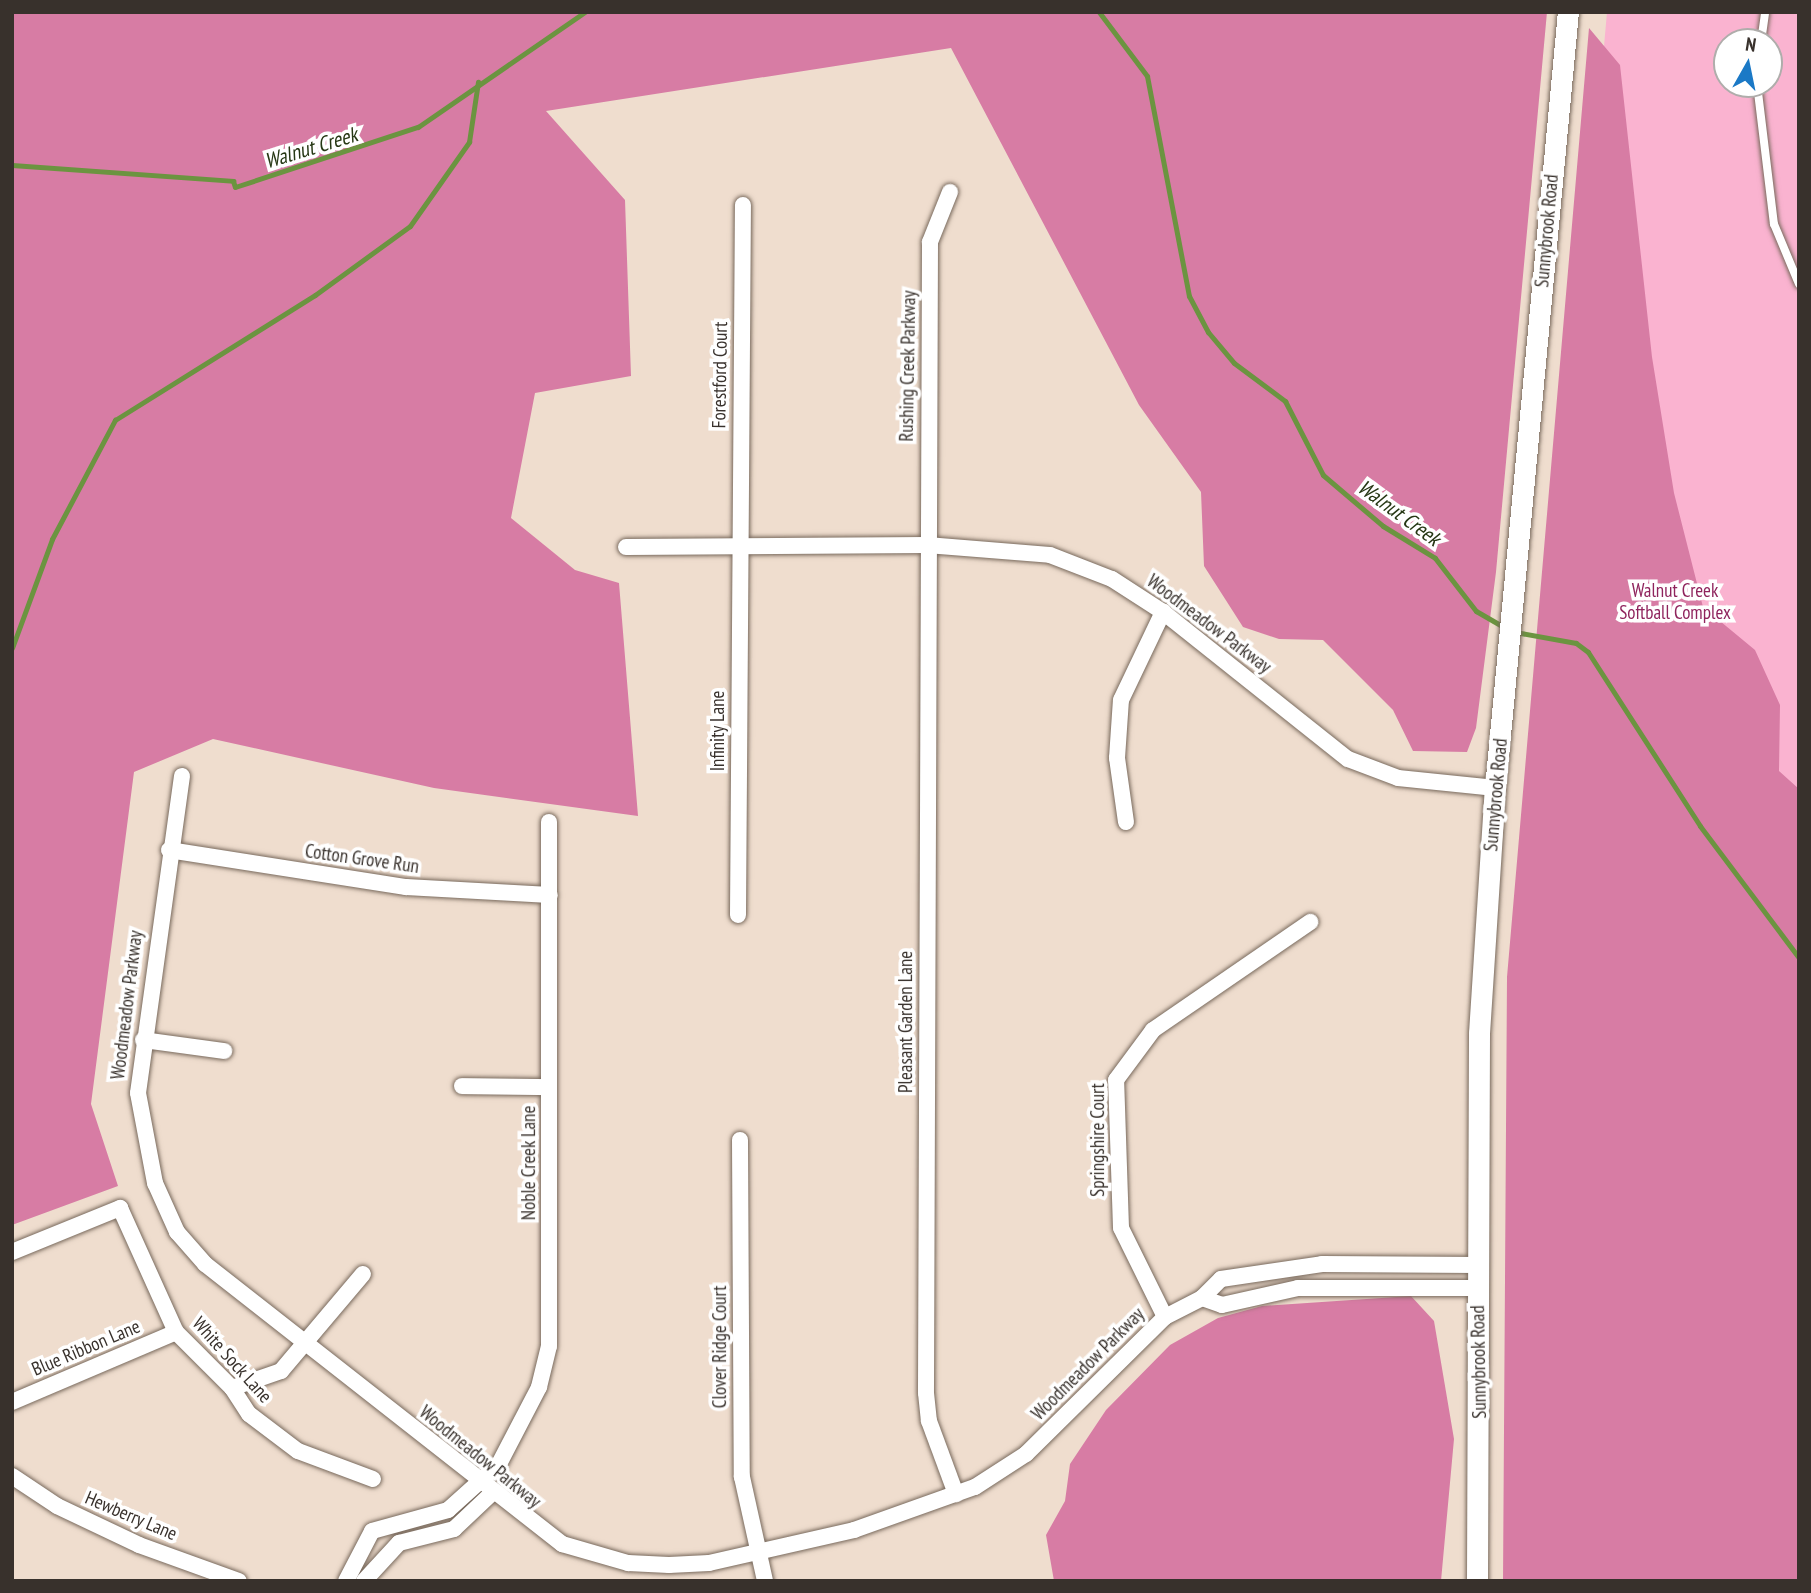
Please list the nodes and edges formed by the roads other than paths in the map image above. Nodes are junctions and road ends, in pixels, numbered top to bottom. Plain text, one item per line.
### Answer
1 (1568, 12) edge
2 (1759, 98) edge
3 (950, 192) dead end
4 (743, 205) dead end
5 (1799, 284) edge
6 (927, 545) junction
7 (739, 546) junction
8 (626, 547) dead end
9 (1163, 612) junction
10 (182, 776) dead end
11 (1495, 788) junction
12 (549, 822) dead end
13 (1126, 822) dead end
14 (169, 850) junction
15 (550, 895) junction
16 (738, 915) dead end
17 (1310, 922) dead end
18 (143, 1040) junction
19 (223, 1051) dead end
20 (462, 1086) dead end
21 (549, 1087) junction
22 (740, 1140) dead end
23 (12, 1252) edge
24 (1322, 1264) junction
25 (1477, 1265) junction
26 (363, 1274) dead end
27 (1322, 1287) junction
28 (1477, 1288) junction
29 (1202, 1298) junction
30 (1165, 1317) junction
31 (176, 1332) junction
32 (309, 1343) junction
33 (232, 1388) junction
34 (12, 1402) edge
35 (12, 1476) edge
36 (373, 1479) dead end
37 (478, 1483) junction
38 (491, 1494) junction
39 (956, 1494) junction
40 (759, 1551) junction
41 (239, 1581) edge
42 (346, 1581) edge
43 (364, 1581) edge
44 (765, 1581) edge
45 (1477, 1581) edge

1 - 11 main road, Sunnybrook Road
2 - 5 lane
3 - 6 street, Rushing Creek Parkway
4 - 7 street, Forestford Court
6 - 7 street, Woodmeadow Parkway
6 - 9 street, Woodmeadow Parkway
6 - 39 street, Pleasant Garden Lane
7 - 8 street, Woodmeadow Parkway
7 - 16 street, Infinity Lane
9 - 11 street, Woodmeadow Parkway
9 - 13 street
10 - 14 street, Woodmeadow Parkway
11 - 25 main road, Sunnybrook Road
12 - 15 street, Noble Creek Lane
14 - 15 street, Cotton Grove Run
14 - 18 street, Woodmeadow Parkway
15 - 21 street, Noble Creek Lane
17 - 30 street, Springshire Court
18 - 19 street
18 - 32 street, Woodmeadow Parkway
20 - 21 street
21 - 37 street, Noble Creek Lane
22 - 40 street, Clover Ridge Court
23 - 31 street, White Sock Lane
24 - 25 street, Woodmeadow Parkway
24 - 27 street
24 - 29 street, Woodmeadow Parkway
25 - 28 main road, Sunnybrook Road
26 - 32 street
27 - 28 street
27 - 29 street
28 - 45 main road, Sunnybrook Road
29 - 30 street, Woodmeadow Parkway
30 - 39 street, Woodmeadow Parkway
31 - 33 street, White Sock Lane
31 - 34 street, Blue Ribbon Lane
32 - 33 street
32 - 37 street, Woodmeadow Parkway
33 - 36 street, White Sock Lane
35 - 41 street, Hewberry Lane
37 - 38 street, Woodmeadow Parkway
37 - 42 street, Noble Creek Lane
38 - 40 street, Woodmeadow Parkway
38 - 43 street
39 - 40 street, Woodmeadow Parkway
40 - 44 street, Clover Ridge Court

